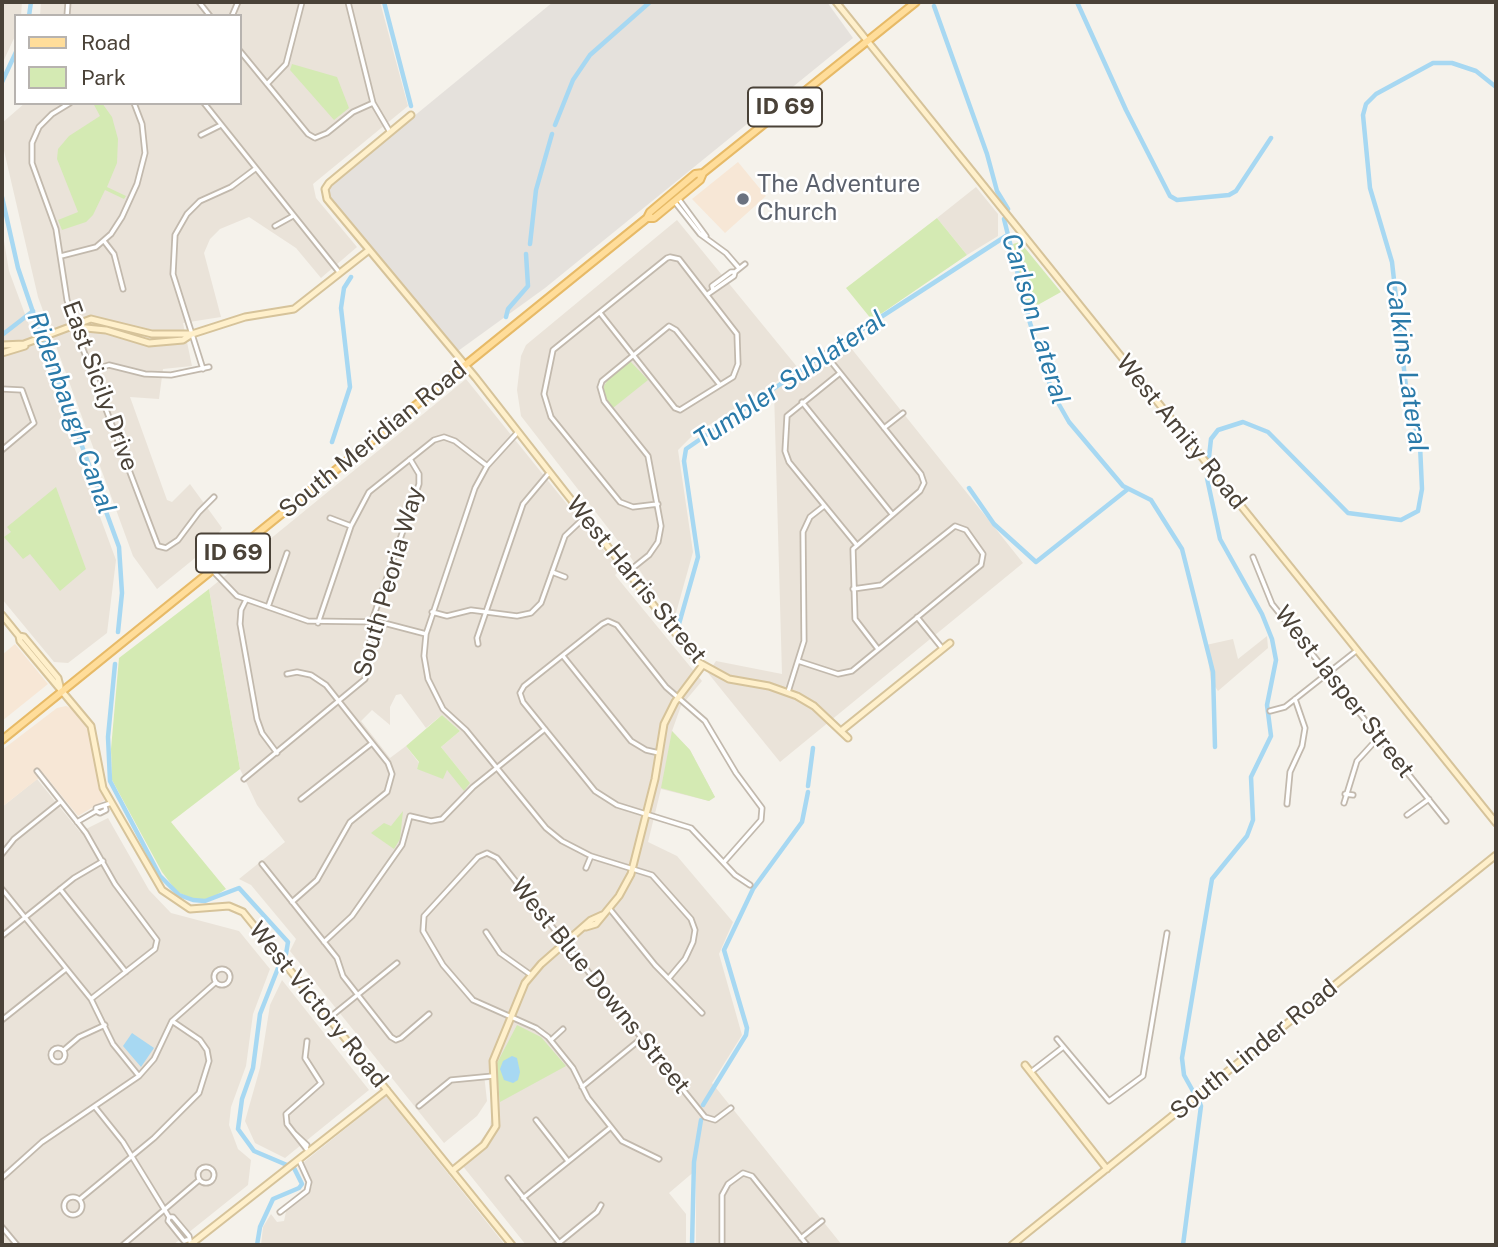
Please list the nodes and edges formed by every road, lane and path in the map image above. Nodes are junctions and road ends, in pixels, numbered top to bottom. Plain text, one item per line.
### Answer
1 (302, 2) edge
2 (348, 2) edge
3 (836, 2) edge
4 (916, 2) edge
5 (868, 40) junction
6 (242, 53) edge
7 (267, 84) junction
8 (373, 103) junction
9 (67, 105) edge
10 (135, 105) edge
11 (205, 105) edge
12 (411, 115) dead end
13 (219, 126) junction
14 (390, 132) junction
15 (201, 135) dead end
16 (255, 169) junction
17 (675, 198) junction
18 (293, 216) junction
19 (275, 226) dead end
20 (104, 241) junction
21 (369, 250) junction
22 (61, 256) junction
23 (746, 264) dead end
24 (739, 268) junction
25 (341, 274) junction
26 (123, 289) dead end
27 (708, 294) junction
28 (600, 313) junction
29 (76, 327) junction
30 (192, 334) junction
31 (38, 340) junction
32 (2, 345) edge
33 (2, 353) edge
34 (632, 354) junction
35 (825, 354) dead end
36 (466, 365) junction
37 (209, 367) dead end
38 (203, 369) junction
39 (93, 370) junction
40 (840, 372) junction
41 (720, 385) junction
42 (2, 389) edge
43 (802, 402) junction
44 (903, 413) dead end
45 (884, 428) junction
46 (517, 433) junction
47 (2, 450) edge
48 (410, 459) junction
49 (487, 466) junction
50 (549, 473) junction
51 (214, 497) dead end
52 (658, 504) junction
53 (825, 505) junction
54 (892, 514) junction
55 (585, 517) junction
56 (330, 518) dead end
57 (351, 526) junction
58 (856, 544) junction
59 (287, 553) dead end
60 (1253, 557) dead end
61 (212, 570) junction
62 (629, 571) junction
63 (552, 572) junction
64 (565, 577) dead end
65 (853, 589) junction
66 (246, 600) junction
67 (268, 607) junction
68 (487, 610) junction
69 (432, 612) junction
70 (2, 615) edge
71 (917, 617) junction
72 (318, 622) junction
73 (373, 622) junction
74 (426, 634) junction
75 (950, 643) dead end
76 (478, 644) dead end
77 (878, 649) junction
78 (942, 649) junction
79 (1357, 650) junction
80 (563, 656) junction
81 (798, 661) junction
82 (702, 666) junction
83 (1328, 673) junction
84 (287, 674) dead end
85 (62, 688) junction
86 (788, 692) junction
87 (677, 698) junction
88 (1295, 699) junction
89 (339, 702) junction
90 (1270, 711) dead end
91 (545, 729) junction
92 (841, 730) junction
93 (1379, 737) junction
94 (848, 738) dead end
95 (2, 740) edge
96 (372, 743) junction
97 (277, 753) junction
98 (659, 753) junction
99 (496, 768) junction
100 (37, 771) dead end
101 (244, 779) dead end
102 (1345, 794) junction
103 (1353, 795) dead end
104 (301, 799) dead end
105 (1429, 799) junction
106 (61, 801) junction
107 (1344, 803) dead end
108 (108, 804) junction
109 (1287, 804) dead end
110 (647, 813) junction
111 (1407, 816) dead end
112 (1446, 821) dead end
113 (77, 822) junction
114 (1496, 823) edge
115 (2, 853) edge
116 (1496, 855) edge
117 (591, 856) junction
118 (103, 862) junction
119 (724, 862) junction
120 (262, 864) dead end
121 (586, 868) dead end
122 (634, 868) junction
123 (750, 885) dead end
124 (2, 889) edge
125 (60, 889) junction
126 (292, 902) junction
127 (609, 908) junction
128 (24, 917) junction
129 (486, 932) dead end
130 (1167, 933) dead end
131 (2, 936) edge
132 (324, 942) junction
133 (566, 943) junction
134 (397, 963) dead end
135 (66, 969) junction
136 (126, 972) junction
137 (531, 975) junction
138 (669, 978) junction
139 (215, 983) junction
140 (358, 995) junction
141 (91, 999) junction
142 (702, 1013) dead end
143 (429, 1014) dead end
144 (511, 1017) junction
145 (329, 1018) junction
146 (2, 1020) edge
147 (173, 1021) junction
148 (105, 1025) junction
149 (563, 1029) dead end
150 (642, 1038) junction
151 (1057, 1039) dead end
152 (551, 1040) junction
153 (307, 1041) dead end
154 (1063, 1048) junction
155 (65, 1049) junction
156 (1025, 1065) dead end
157 (1031, 1072) junction
158 (139, 1076) junction
159 (494, 1076) junction
160 (582, 1087) junction
161 (387, 1090) junction
162 (419, 1106) dead end
163 (95, 1107) junction
164 (731, 1108) dead end
165 (536, 1120) dead end
166 (611, 1127) junction
167 (307, 1150) junction
168 (132, 1155) junction
169 (659, 1159) dead end
170 (568, 1161) junction
171 (296, 1162) junction
172 (1107, 1169) junction
173 (452, 1171) junction
174 (2, 1178) edge
175 (508, 1178) dead end
176 (198, 1181) junction
177 (523, 1198) junction
178 (80, 1199) junction
179 (601, 1205) dead end
180 (165, 1212) junction
181 (280, 1213) dead end
182 (822, 1220) dead end
183 (2, 1227) edge
184 (801, 1238) junction
185 (190, 1243) edge
186 (560, 1244) edge
187 (16, 1245) edge
188 (123, 1245) edge
189 (512, 1245) edge
190 (722, 1245) edge
191 (807, 1245) edge
192 (1012, 1245) edge

1 - 7 street
2 - 8 street
3 - 5 street, West Amity Road
4 - 5 main road, South Meridian Road / ID 69
5 - 17 main road, South Meridian Road / ID 69
5 - 79 street, West Amity Road
6 - 7 street
7 - 8 street
8 - 14 street
9 - 22 street, East Sicily Drive
10 - 20 street
11 - 13 street
12 - 14 street
13 - 15 street
13 - 16 street
14 - 21 street, West Harris Street
16 - 18 street
16 - 30 street
17 - 24 street
17 - 36 main road, South Meridian Road / ID 69
18 - 19 street
18 - 25 street
20 - 22 street
20 - 26 street
21 - 25 street
21 - 36 street, West Harris Street
22 - 29 street, East Sicily Drive
23 - 24 street
24 - 27 street
25 - 30 street
27 - 28 street
27 - 41 street
28 - 34 street
28 - 52 street
29 - 30 street
29 - 31 street
29 - 39 street, East Sicily Drive
30 - 38 street
31 - 32 street
31 - 33 street
34 - 41 street
34 - 41 street
34 - 52 street
35 - 40 street
36 - 46 street, West Harris Street
36 - 61 main road, South Meridian Road / ID 69
37 - 38 street
38 - 39 street
39 - 51 street, East Sicily Drive
40 - 43 street
40 - 45 street
42 - 47 street
43 - 53 street
43 - 54 street
44 - 45 street
45 - 54 street
46 - 49 street
46 - 50 street, West Harris Street
48 - 49 street
48 - 57 street
48 - 73 street, South Peoria Way
49 - 69 street
50 - 55 street, West Harris Street
50 - 68 street
52 - 62 street
53 - 58 street
53 - 81 street
54 - 58 street
55 - 62 street, West Harris Street
55 - 63 street
56 - 57 street
57 - 72 street
58 - 65 street
59 - 67 street
60 - 83 street, West Jasper Street
61 - 66 street
61 - 85 main road, South Meridian Road / ID 69
62 - 82 street, West Harris Street
63 - 64 street
63 - 68 street
65 - 71 street
65 - 77 street
66 - 67 street
66 - 97 street
67 - 72 street
68 - 69 street
68 - 76 street
69 - 74 street
70 - 85 street, West Victory Road
71 - 77 street
71 - 78 street
72 - 73 street
73 - 74 street
73 - 89 street, South Peoria Way
74 - 99 street
75 - 78 street
77 - 81 street
78 - 92 street
79 - 83 street
79 - 114 street, West Amity Road
80 - 87 street
80 - 91 street
80 - 98 street
81 - 86 street
82 - 86 street, West Harris Street
82 - 87 street
83 - 88 street
83 - 93 street, West Jasper Street
84 - 89 street
85 - 95 main road, South Meridian Road / ID 69
85 - 108 street, West Victory Road
86 - 92 street, West Harris Street
87 - 98 street
87 - 119 street
88 - 90 street
88 - 109 street
89 - 96 street
89 - 97 street, South Peoria Way
91 - 99 street
91 - 110 street
92 - 94 street, West Harris Street
93 - 102 street
93 - 105 street, West Jasper Street
96 - 104 street
96 - 126 street
97 - 101 street, South Peoria Way
98 - 110 street
99 - 117 street
99 - 132 street
100 - 106 street
102 - 103 street
102 - 107 street
105 - 111 street
105 - 112 street, West Jasper Street
106 - 113 street
106 - 115 street
108 - 113 street
108 - 145 street, West Victory Road
110 - 119 street
110 - 122 street
113 - 118 street
116 - 172 street, South Linder Road
117 - 121 street
117 - 122 street
118 - 125 street
118 - 136 street
119 - 123 street
120 - 126 street
122 - 127 street
122 - 138 street
124 - 128 street
125 - 128 street
125 - 136 street
126 - 132 street
127 - 133 street
127 - 138 street
128 - 131 street
128 - 135 street
129 - 137 street
130 - 154 street
132 - 140 street
133 - 137 street
133 - 144 street, West Blue Downs Street
133 - 150 street, West Blue Downs Street
134 - 140 street
135 - 141 street
135 - 146 street
136 - 141 street
137 - 144 street
138 - 142 street
139 - 139 street
139 - 147 street
140 - 143 street
140 - 145 street
141 - 148 street
144 - 152 street
144 - 159 street
145 - 161 street, West Victory Road
147 - 158 street
147 - 168 street
148 - 155 street
148 - 158 street
149 - 152 street
150 - 160 street
150 - 164 street, West Blue Downs Street
151 - 154 street
152 - 160 street
153 - 167 street
154 - 157 street
155 - 155 street
156 - 157 street
157 - 172 street
158 - 163 street
159 - 162 street
159 - 173 street
160 - 166 street
161 - 167 street
161 - 173 street, West Victory Road
163 - 168 street
163 - 174 street
165 - 170 street
166 - 169 street
166 - 170 street
167 - 171 street
168 - 178 street
168 - 180 street
170 - 177 street
171 - 181 street
171 - 185 street
172 - 192 street, South Linder Road
173 - 189 street, West Victory Road
175 - 177 street
176 - 176 street
176 - 180 street
177 - 186 street
178 - 178 street
179 - 186 street
180 - 185 street
180 - 188 street
182 - 184 street
183 - 187 street
184 - 190 street
184 - 191 street

